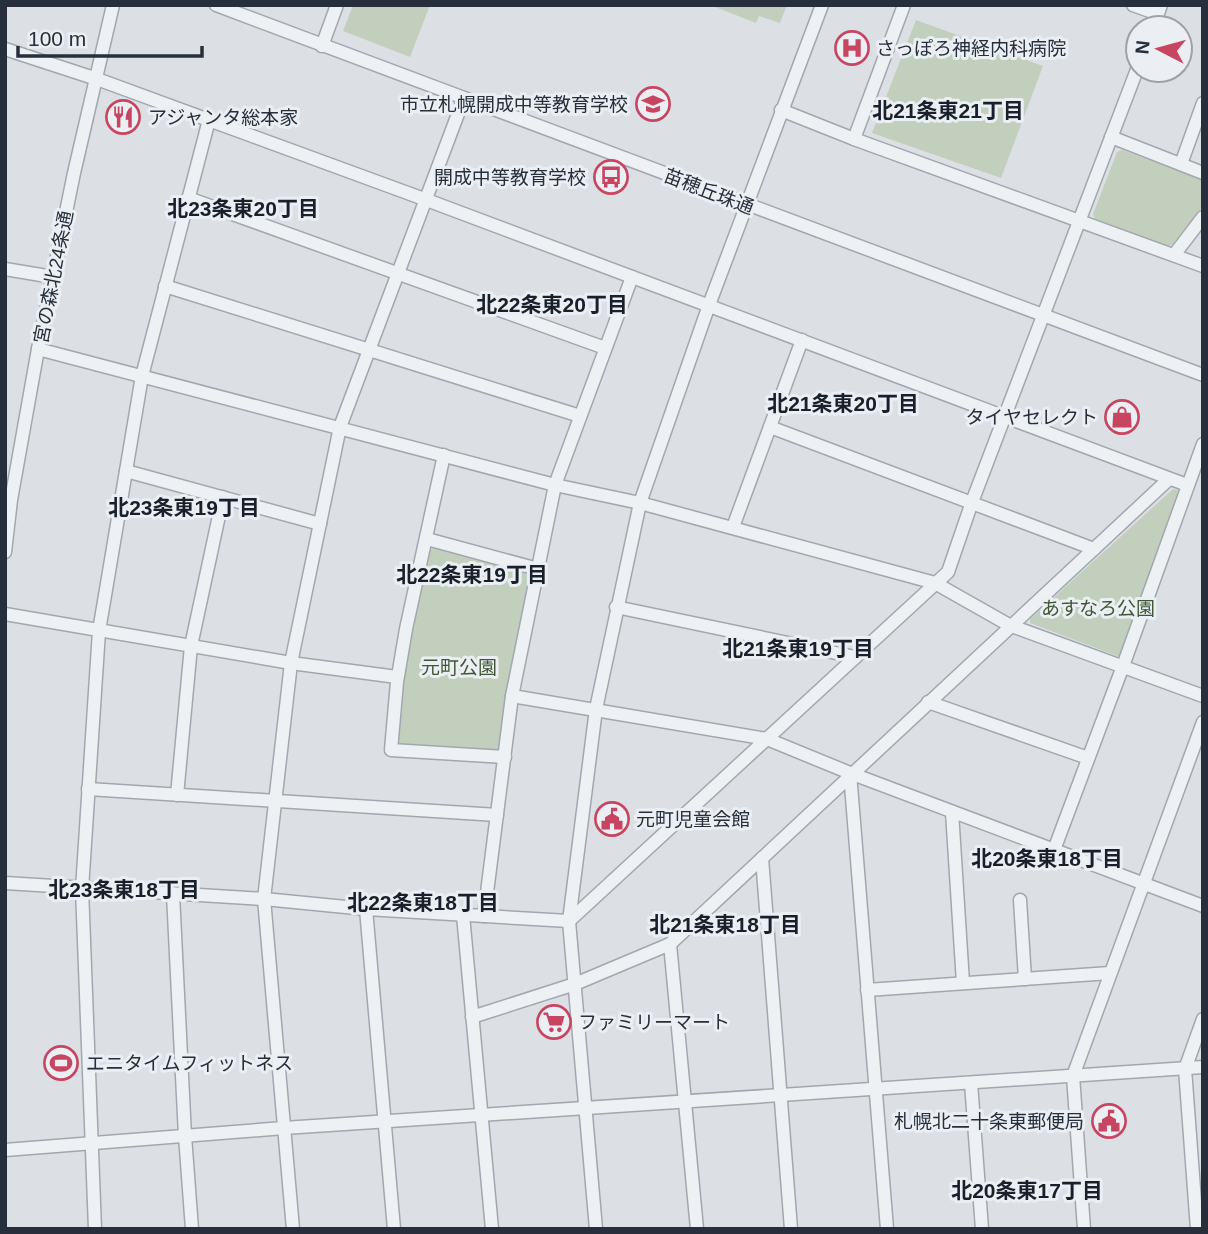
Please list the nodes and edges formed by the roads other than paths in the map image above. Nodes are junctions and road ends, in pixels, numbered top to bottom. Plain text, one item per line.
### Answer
1 (113, 5) edge
2 (216, 5) edge
3 (337, 5) edge
4 (821, 5) edge
5 (904, 5) edge
6 (1133, 5) edge
7 (1160, 10) edge
8 (322, 46) junction
9 (5, 49) edge
10 (97, 79) junction
11 (1131, 84) edge
12 (464, 98) junction
13 (1203, 103) edge
14 (781, 110) junction
15 (209, 120) junction
16 (1111, 137) junction
17 (854, 139) junction
18 (1181, 164) junction
19 (1203, 173) edge
20 (188, 198) junction
21 (424, 199) junction
22 (746, 205) junction
23 (1203, 217) edge
24 (1079, 220) junction
25 (1174, 256) junction
26 (1203, 266) edge
27 (5, 269) edge
28 (396, 274) junction
29 (53, 277) junction
30 (632, 277) junction
31 (165, 286) junction
32 (709, 305) junction
33 (1043, 316) junction
34 (803, 340) junction
35 (605, 348) junction
36 (38, 349) junction
37 (368, 351) junction
38 (1203, 375) edge
39 (142, 376) junction
40 (580, 416) junction
41 (1005, 416) junction
42 (340, 427) junction
43 (770, 427) junction
44 (1203, 444) edge
45 (444, 455) junction
46 (126, 471) junction
47 (1169, 478) junction
48 (555, 485) junction
49 (1187, 485) junction
50 (223, 497) junction
51 (8, 500) edge
52 (972, 502) junction
53 (640, 503) junction
54 (320, 524) junction
55 (733, 527) junction
56 (427, 539) junction
57 (1094, 548) junction
58 (5, 552) edge
59 (538, 569) junction
60 (935, 583) junction
61 (616, 607) junction
62 (5, 614) edge
63 (1009, 625) junction
64 (99, 631) junction
65 (191, 646) junction
66 (855, 657) junction
67 (291, 663) junction
68 (1123, 666) junction
69 (397, 677) junction
70 (512, 696) junction
71 (1203, 696) edge
72 (929, 702) junction
73 (596, 709) junction
74 (1203, 722) edge
75 (767, 739) junction
76 (505, 757) junction
77 (1088, 758) junction
78 (850, 773) junction
79 (88, 789) junction
80 (177, 795) junction
81 (275, 801) junction
82 (952, 812) junction
83 (497, 815) junction
84 (1054, 850) junction
85 (762, 858) junction
86 (5, 883) edge
87 (1143, 884) junction
88 (82, 889) junction
89 (173, 894) junction
90 (264, 899) junction
91 (1020, 900) dead end
92 (1203, 906) edge
93 (366, 909) junction
94 (463, 915) junction
95 (484, 916) junction
96 (569, 922) junction
97 (670, 944) junction
98 (1110, 973) junction
99 (1025, 979) junction
100 (575, 984) junction
101 (962, 984) junction
102 (867, 990) junction
103 (472, 1017) junction
104 (1203, 1019) edge
105 (1203, 1068) edge
106 (1185, 1069) junction
107 (1073, 1076) junction
108 (971, 1083) junction
109 (874, 1090) junction
110 (779, 1096) junction
111 (684, 1103) junction
112 (586, 1110) junction
113 (482, 1115) junction
114 (385, 1122) junction
115 (284, 1128) junction
116 (185, 1136) junction
117 (92, 1143) junction
118 (5, 1150) edge
119 (95, 1229) edge
120 (192, 1229) edge
121 (293, 1229) edge
122 (394, 1229) edge
123 (492, 1229) edge
124 (596, 1229) edge
125 (697, 1229) edge
126 (791, 1229) edge
127 (887, 1229) edge
128 (982, 1229) edge
129 (1084, 1229) edge
130 (1197, 1229) edge

1 - 10 street, 宮の森北24条通
2 - 8 street, 苗穂丘珠通
3 - 8 street
4 - 14 street
5 - 17 street
6 - 7 street
8 - 12 street, 苗穂丘珠通
9 - 10 street
10 - 15 street
10 - 29 street, 宮の森北24条通
11 - 16 street
12 - 21 street
12 - 22 street, 苗穂丘珠通
13 - 18 street
14 - 17 street
14 - 22 street
15 - 20 street
15 - 21 street
16 - 18 street
16 - 24 street
17 - 24 street
18 - 19 street
20 - 28 street
20 - 31 street
21 - 28 street
21 - 30 street
22 - 32 street
22 - 33 street, 苗穂丘珠通
23 - 25 street
24 - 25 street
24 - 33 street
25 - 26 street
27 - 29 street
28 - 35 street
28 - 37 street
29 - 36 street, 宮の森北24条通
30 - 32 street
30 - 35 street
31 - 37 street
31 - 39 street
32 - 34 street
32 - 53 street
33 - 38 street, 苗穂丘珠通
33 - 41 street
34 - 41 street
34 - 43 street
35 - 40 street
36 - 39 street
36 - 51 street, 宮の森北24条通
37 - 40 street
37 - 42 street
39 - 42 street
39 - 46 street
40 - 48 street
41 - 47 street
41 - 52 street
42 - 45 street
42 - 54 street
43 - 52 street
43 - 55 street
44 - 49 street
45 - 48 street
45 - 56 street
46 - 50 street
46 - 64 street
47 - 49 street
47 - 57 street
48 - 53 street
48 - 59 street
49 - 68 street
50 - 54 street
50 - 65 street
51 - 58 street, 宮の森北24条通
52 - 57 street
52 - 60 street
53 - 55 street
53 - 61 street
54 - 67 street
55 - 60 street
56 - 59 street
56 - 69 street
57 - 63 street
59 - 70 street
60 - 63 street
60 - 66 street
61 - 66 street
61 - 73 street
62 - 64 street
63 - 68 street
63 - 72 street
64 - 65 street
64 - 79 street
65 - 67 street
65 - 80 street
66 - 75 street
67 - 69 street
67 - 81 street
68 - 71 street
68 - 77 street
69 - 76 street
70 - 73 street
70 - 76 street
72 - 77 street
72 - 78 street
73 - 75 street
73 - 96 street
74 - 87 street
75 - 78 street
75 - 96 street
76 - 83 street
77 - 84 street
78 - 82 street
78 - 85 street
78 - 102 street
79 - 80 street
79 - 88 street
80 - 81 street
81 - 83 street
81 - 90 street
82 - 84 street
82 - 101 street
83 - 95 street
84 - 87 street
85 - 97 street
85 - 110 street
86 - 88 street
87 - 92 street
87 - 98 street
88 - 89 street
88 - 117 street
89 - 90 street
89 - 116 street
90 - 93 street
90 - 115 street
91 - 99 street
93 - 94 street
93 - 114 street
94 - 95 street
94 - 103 street
95 - 96 street
96 - 100 street
97 - 100 street
97 - 111 street
98 - 99 street
98 - 107 street
99 - 101 street
100 - 103 street
100 - 112 street
101 - 102 street
102 - 109 street
103 - 113 street
104 - 106 street
105 - 106 street
106 - 107 street
106 - 130 street
107 - 108 street
107 - 129 street
108 - 109 street
108 - 128 street
109 - 110 street
109 - 127 street
110 - 111 street
110 - 126 street
111 - 112 street
111 - 125 street
112 - 113 street
112 - 124 street
113 - 114 street
113 - 123 street
114 - 115 street
114 - 122 street
115 - 116 street
115 - 121 street
116 - 117 street
116 - 120 street
117 - 118 street
117 - 119 street

